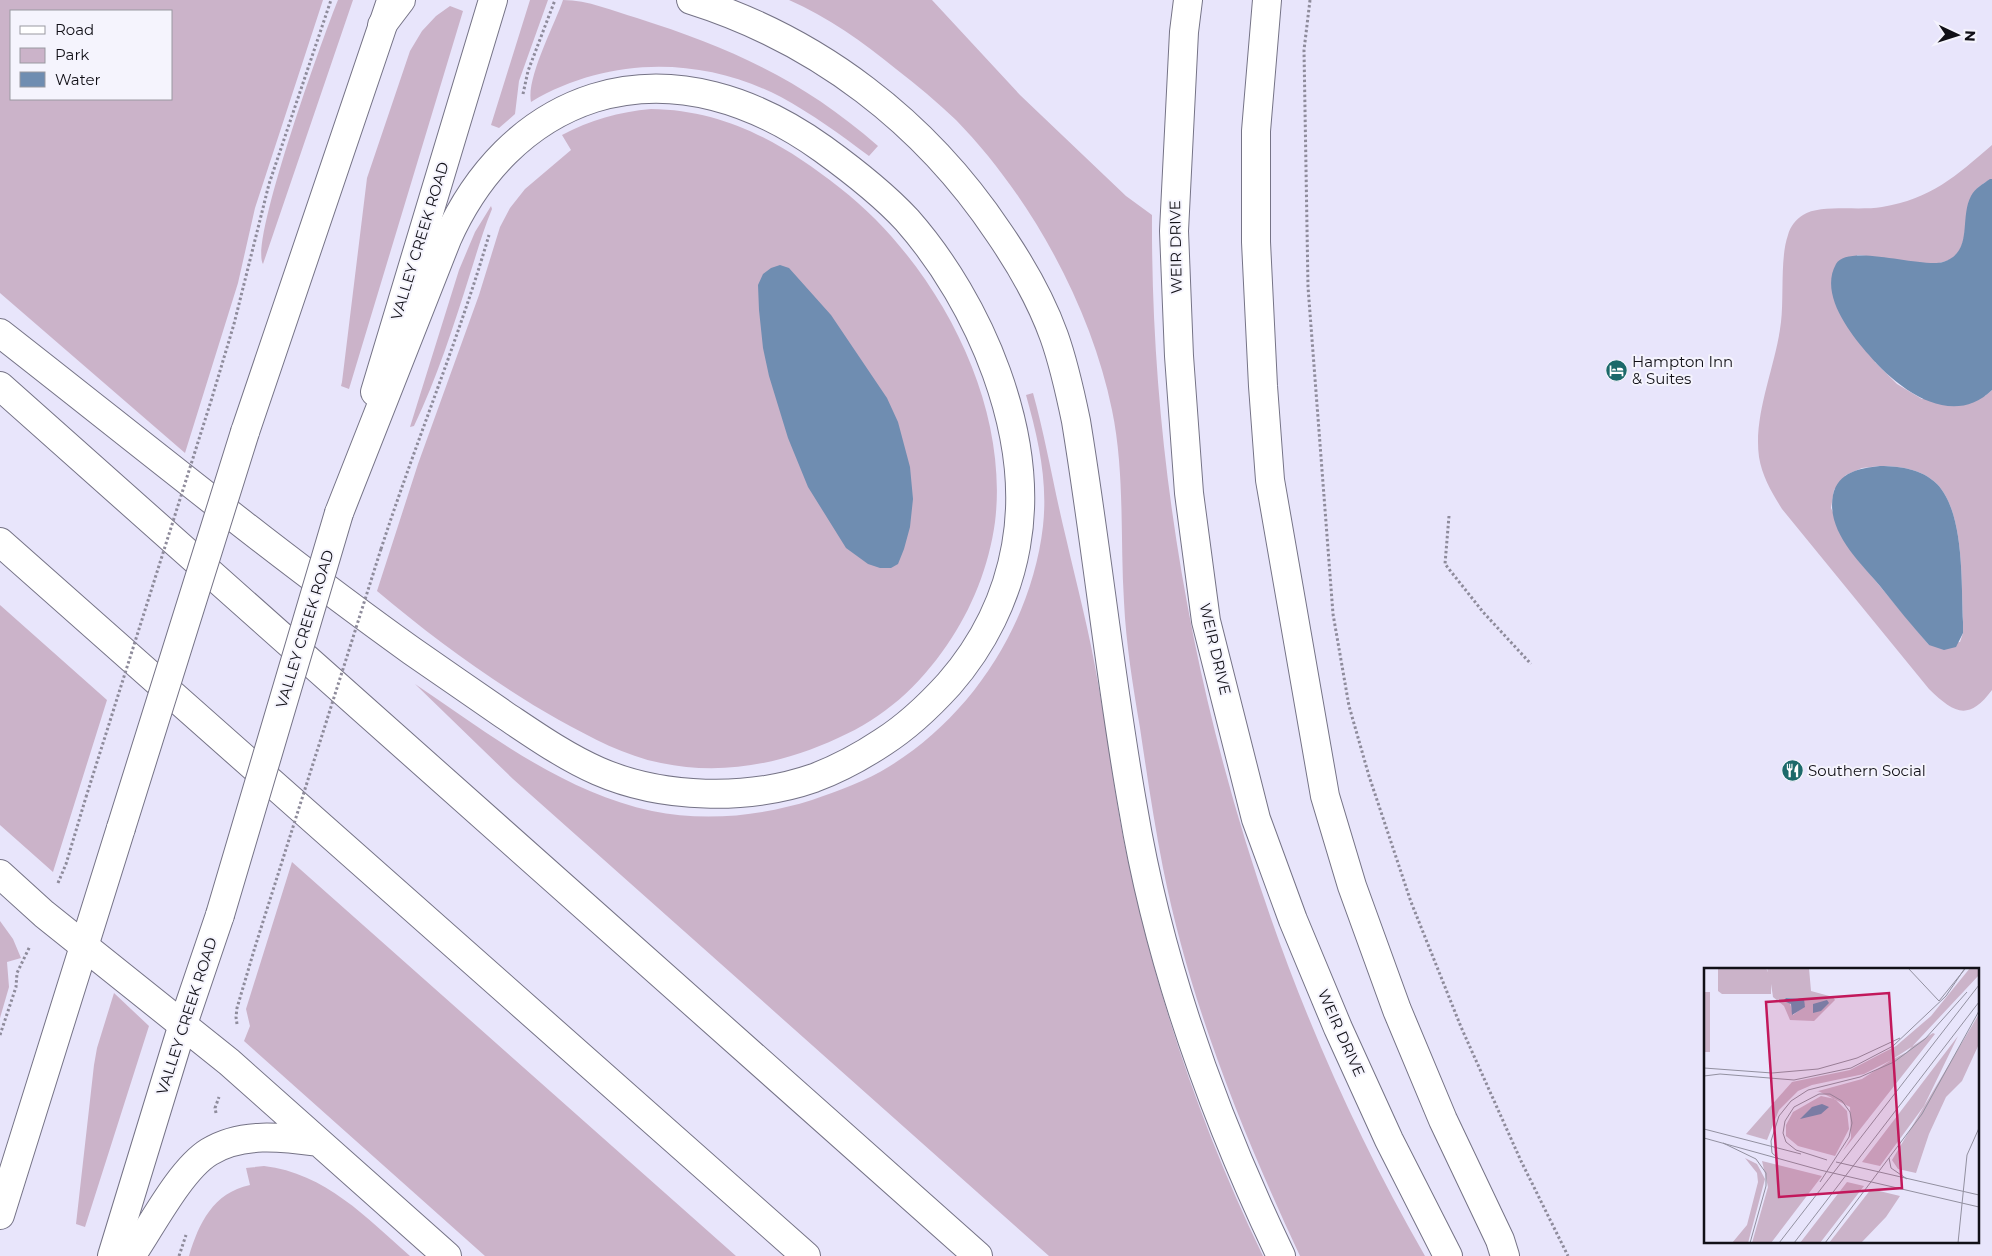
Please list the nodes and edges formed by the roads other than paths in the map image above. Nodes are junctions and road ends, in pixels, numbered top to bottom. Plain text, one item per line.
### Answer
1 (391, 0) edge
2 (401, 0) edge
3 (493, 0) edge
4 (691, 0) edge
5 (1188, 0) edge
6 (1267, 0) edge
7 (382, 25) junction
8 (0, 333) edge
9 (0, 386) edge
10 (339, 513) junction
11 (0, 542) edge
12 (0, 874) edge
13 (85, 945) junction
14 (183, 1024) junction
15 (318, 1142) junction
16 (0, 1215) edge
17 (112, 1256) edge
18 (131, 1256) edge
19 (447, 1256) edge
20 (806, 1256) edge
21 (978, 1256) edge
22 (1281, 1256) edge
23 (1448, 1256) edge
24 (1505, 1256) edge

1 - 7 main road
2 - 7 main road
3 - 10 main road, VALLEY CREEK ROAD
4 - 22 main road
5 - 23 main road, WEIR DRIVE
6 - 24 main road
7 - 13 main road, bridge
8 - 10 main road
9 - 21 main road
10 - 14 main road, VALLEY CREEK ROAD, bridge
11 - 20 main road
12 - 13 main road
13 - 14 main road
13 - 16 main road
14 - 15 main road
14 - 17 main road, VALLEY CREEK ROAD
15 - 18 main road
15 - 19 main road

